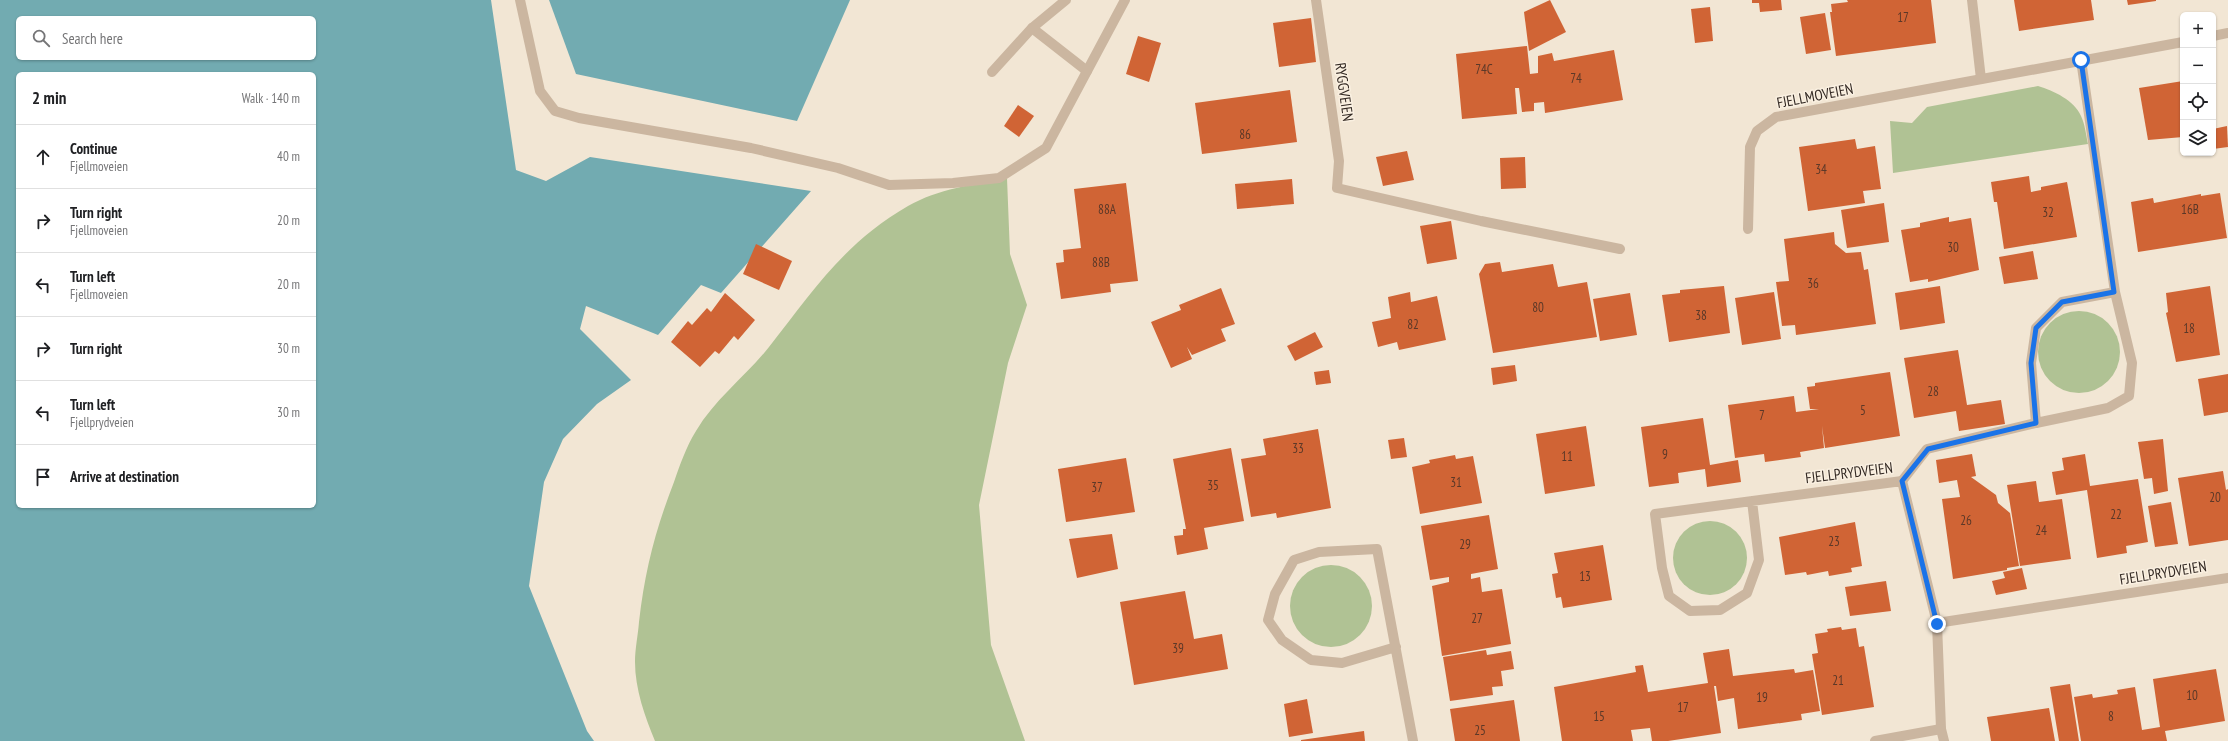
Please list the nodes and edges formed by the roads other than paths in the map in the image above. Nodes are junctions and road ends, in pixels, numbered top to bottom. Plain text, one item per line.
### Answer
1 (520, 0) edge
2 (1066, 0) edge
3 (1125, 0) edge
4 (1316, 0) edge
5 (1972, 0) edge
6 (1032, 28) junction
7 (2228, 33) edge
8 (2216, 35) edge
9 (2180, 43) edge
10 (2081, 60) junction
11 (1087, 70) junction
12 (992, 72) dead end
13 (1981, 79) junction
14 (1748, 229) dead end
15 (1620, 249) dead end
16 (2114, 292) junction
17 (2036, 423) junction
18 (1902, 481) junction
19 (1752, 501) junction
20 (2228, 578) edge
21 (1937, 624) junction
22 (1396, 647) junction
23 (1941, 730) junction
24 (1413, 741) edge
25 (1875, 741) edge
26 (1944, 741) edge

1 - 11 street
2 - 6 street
3 - 11 street
4 - 15 street, RYGGVEIEN
5 - 13 street
6 - 11 street
6 - 12 street
7 - 8 street
9 - 10 street, FJELLMOVEIEN
10 - 13 street, FJELLMOVEIEN
10 - 16 street
13 - 14 street, FJELLMOVEIEN
16 - 17 street
16 - 17 street
17 - 18 street
18 - 19 street, FJELLPRYDVEIEN
18 - 21 street, FJELLPRYDVEIEN
19 - 19 street, FJELLPRYDVEIEN
20 - 21 street, FJELLPRYDVEIEN
21 - 23 street, FJELLPRYDVEIEN
22 - 22 street
22 - 24 street
23 - 25 street
23 - 26 street, FJELLPRYDVEIEN

